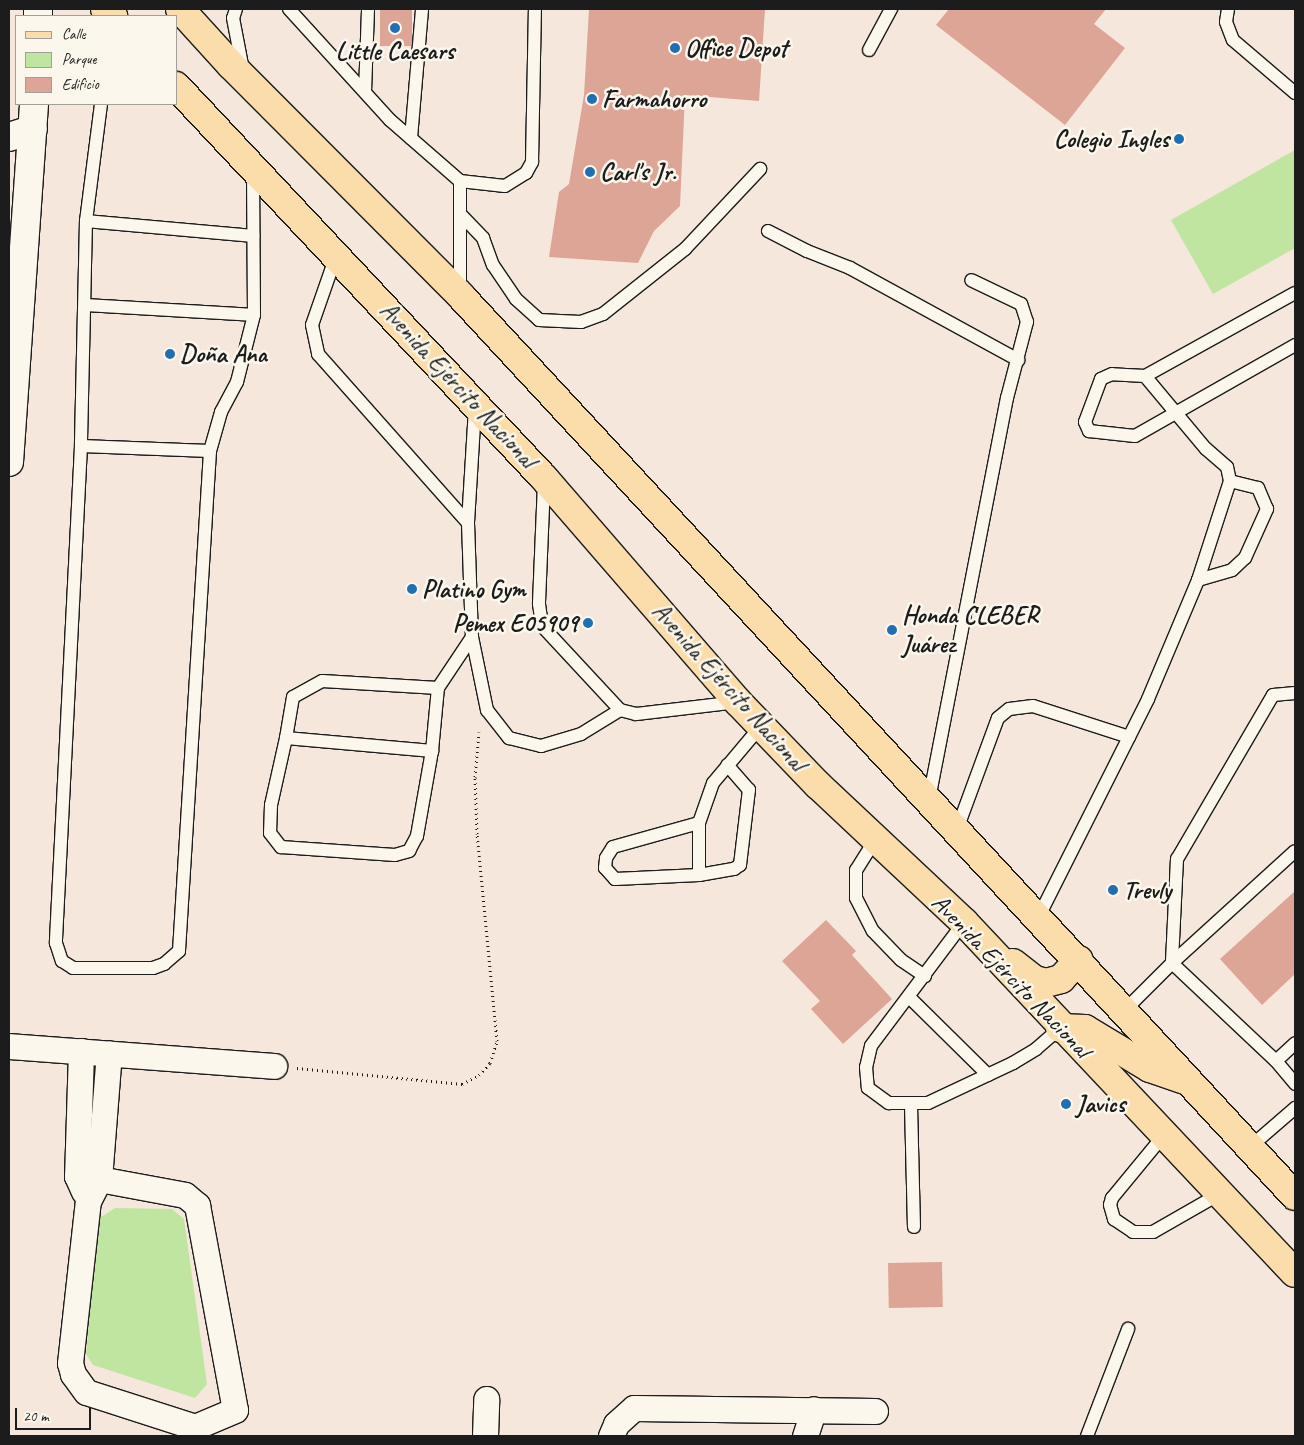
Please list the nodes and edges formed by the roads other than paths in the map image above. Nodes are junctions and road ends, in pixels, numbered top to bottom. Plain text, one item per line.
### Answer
1 (180, 9) edge
2 (236, 9) edge
3 (289, 9) edge
4 (368, 9) edge
5 (422, 9) edge
6 (535, 9) edge
7 (891, 9) edge
8 (1228, 9) edge
9 (178, 24) edge
10 (869, 50) dead end
11 (238, 72) junction
12 (178, 88) edge
13 (365, 92) junction
14 (1295, 93) edge
15 (101, 105) edge
16 (25, 123) edge
17 (411, 138) junction
18 (20, 161) edge
19 (760, 169) dead end
20 (253, 171) junction
21 (460, 181) junction
22 (461, 215) junction
23 (86, 222) junction
24 (768, 231) dead end
25 (253, 236) junction
26 (336, 256) junction
27 (971, 280) dead end
28 (1295, 293) edge
29 (460, 295) junction
30 (87, 305) junction
31 (254, 315) junction
32 (1295, 345) edge
33 (1018, 360) junction
34 (1145, 376) junction
35 (475, 403) junction
36 (1175, 413) junction
37 (81, 446) junction
38 (210, 451) junction
39 (9, 462) edge
40 (544, 478) junction
41 (1230, 481) junction
42 (468, 523) junction
43 (1198, 580) junction
44 (472, 636) junction
45 (438, 688) junction
46 (1295, 692) edge
47 (738, 702) junction
48 (620, 710) junction
49 (761, 726) junction
50 (1129, 737) junction
51 (286, 738) junction
52 (432, 751) junction
53 (726, 765) junction
54 (929, 801) junction
55 (699, 823) junction
56 (956, 832) junction
57 (875, 840) junction
58 (1295, 851) edge
59 (699, 875) junction
60 (1038, 918) junction
61 (964, 922) junction
62 (1079, 960) junction
63 (1172, 963) junction
64 (926, 976) junction
65 (909, 997) junction
66 (1124, 1012) junction
67 (1060, 1028) junction
68 (1295, 1043) edge
69 (9, 1046) edge
70 (81, 1051) junction
71 (109, 1053) junction
72 (1276, 1061) junction
73 (274, 1066) road end
74 (988, 1074) junction
75 (1190, 1083) junction
76 (1295, 1084) edge
77 (911, 1105) junction
78 (1295, 1108) edge
79 (1164, 1136) junction
80 (1250, 1147) junction
81 (88, 1178) junction
82 (1293, 1189) edge
83 (1220, 1193) junction
84 (914, 1227) dead end
85 (1295, 1273) edge
86 (1128, 1329) dead end
87 (486, 1399) dead end
88 (814, 1409) junction
89 (875, 1411) dead end
90 (485, 1436) edge
91 (611, 1436) edge
92 (804, 1436) edge
93 (1087, 1436) edge

1 - 11 main road
2 - 11 lane
3 - 13 lane
4 - 13 lane
5 - 17 lane
6 - 21 lane
7 - 10 lane
8 - 14 lane
9 - 11 main road
11 - 29 main road
12 - 20 main road, Avenida Ejército Nacional
13 - 17 lane
15 - 23 lane
16 - 18 street
17 - 21 lane
18 - 39 street
19 - 22 lane
20 - 25 lane
20 - 26 main road, Avenida Ejército Nacional
21 - 22 lane
22 - 29 lane
23 - 25 lane
23 - 30 lane
24 - 33 lane
25 - 31 lane
26 - 35 main road, Avenida Ejército Nacional
26 - 42 lane
27 - 33 lane
28 - 34 lane
29 - 54 main road
30 - 31 lane
30 - 37 lane
31 - 38 lane
32 - 36 lane
33 - 54 lane
34 - 36 lane
34 - 36 lane
35 - 40 main road, Avenida Ejército Nacional
35 - 42 lane
36 - 41 lane
37 - 38 lane
37 - 38 lane
40 - 47 main road, Avenida Ejército Nacional
40 - 48 lane
41 - 43 lane
41 - 43 lane
42 - 44 lane
43 - 50 lane
44 - 45 lane
44 - 48 lane
45 - 51 lane
45 - 52 lane
46 - 63 lane
47 - 48 lane
47 - 49 main road, Avenida Ejército Nacional
49 - 53 lane
49 - 57 main road, Avenida Ejército Nacional
50 - 56 lane
50 - 60 lane
51 - 52 lane
51 - 52 lane
53 - 55 lane
53 - 59 lane
54 - 56 main road
55 - 59 lane
55 - 59 lane
56 - 60 main road
57 - 61 main road, Avenida Ejército Nacional
57 - 64 lane
58 - 63 lane
60 - 62 main road
61 - 62 main road
61 - 64 lane
61 - 67 main road, Avenida Ejército Nacional
62 - 66 main road
63 - 66 lane
63 - 72 lane
64 - 65 lane
65 - 74 lane
65 - 77 lane
66 - 75 main road
67 - 74 lane
67 - 75 main road
67 - 79 main road, Avenida Ejército Nacional
68 - 72 lane
69 - 70 street
70 - 71 street
70 - 81 street
71 - 73 street
71 - 81 street
72 - 76 lane
74 - 77 lane
75 - 80 main road
77 - 84 lane
78 - 80 lane
79 - 83 main road, Avenida Ejército Nacional
79 - 83 lane
80 - 82 main road
81 - 81 street
83 - 85 main road, Avenida Ejército Nacional
86 - 93 lane
87 - 90 street
88 - 89 street
88 - 91 street
88 - 92 street

